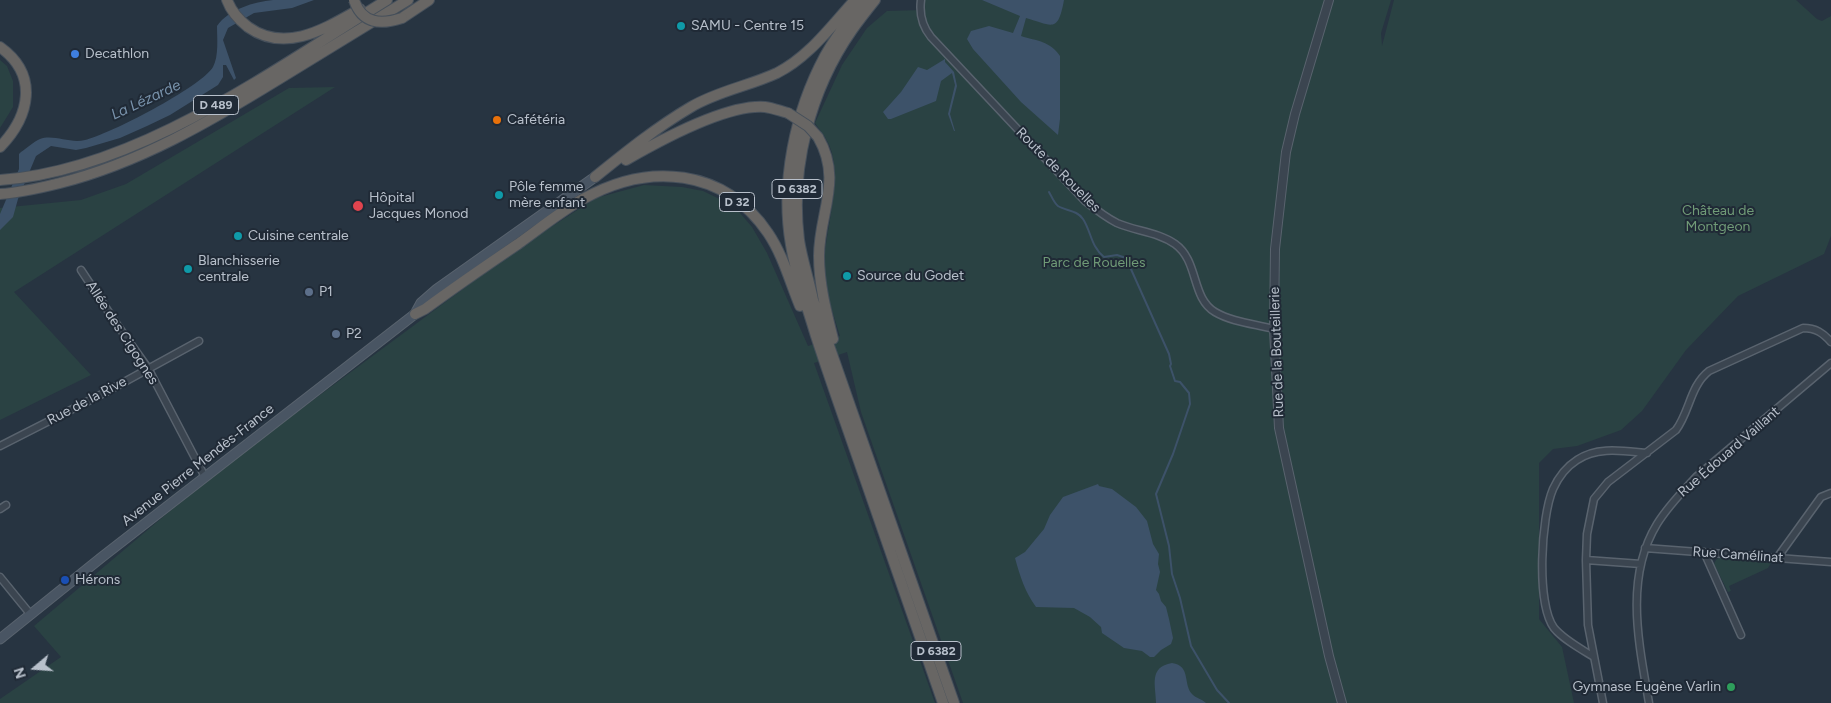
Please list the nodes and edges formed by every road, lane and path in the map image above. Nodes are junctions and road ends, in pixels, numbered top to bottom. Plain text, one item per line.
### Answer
1 (226, 0) edge
2 (354, 0) edge
3 (376, 0) edge
4 (387, 0) edge
5 (408, 0) edge
6 (429, 0) edge
7 (855, 0) edge
8 (864, 0) edge
9 (875, 0) edge
10 (920, 0) edge
11 (1329, 0) edge
12 (0, 47) edge
13 (0, 147) edge
14 (595, 177) junction
15 (0, 180) edge
16 (2, 194) edge
17 (81, 270) dead end
18 (415, 314) junction
19 (1274, 329) junction
20 (199, 341) dead end
21 (1831, 342) edge
22 (1831, 363) edge
23 (148, 368) junction
24 (839, 391) junction
25 (0, 446) edge
26 (1647, 453) junction
27 (205, 476) junction
28 (1831, 493) edge
29 (1645, 548) junction
30 (1704, 552) junction
31 (1777, 558) junction
32 (1586, 560) junction
33 (1831, 562) edge
34 (1641, 564) junction
35 (0, 577) edge
36 (31, 615) junction
37 (1741, 634) dead end
38 (0, 639) edge
39 (1594, 657) junction
40 (943, 703) edge
41 (954, 703) edge
42 (1342, 703) edge
43 (1603, 703) edge
44 (1649, 703) edge

1 - 3 highway
2 - 6 highway, bridge
4 - 15 highway, D 489
5 - 16 highway, D 489
7 - 14 highway
8 - 24 highway, D 6382
9 - 24 highway, D 6382
10 - 19 street, Route de Rouelles
11 - 19 street, Rue de la Bouteillerie
12 - 13 highway
14 - 18 main road, D 32
14 - 24 highway, D 32, bridge
17 - 23 street, Allée des Cigognes
18 - 24 highway, D 32
18 - 27 main road, Avenue Pierre Mendès-France / D 32
19 - 42 street, Rue de la Bouteillerie
20 - 23 street, Rue de la Rive
21 - 26 street
22 - 29 street, Rue Édouard Vaillant
23 - 25 street, Rue de la Rive
23 - 27 street, Allée des Cigognes
24 - 40 highway, D 6382
24 - 41 highway, D 6382
26 - 32 street
26 - 39 street
27 - 36 main road, Avenue Pierre Mendès-France / D 32
28 - 31 street
29 - 30 street, Rue Camélinat
29 - 34 street, Rue Édouard Vaillant
30 - 31 street, Rue Camélinat
30 - 37 street
31 - 33 street, Rue Camélinat
32 - 34 street
32 - 39 street
34 - 44 street, Rue Édouard Vaillant
35 - 36 street
36 - 38 main road, Avenue Pierre Mendès-France / D 32
39 - 43 street

